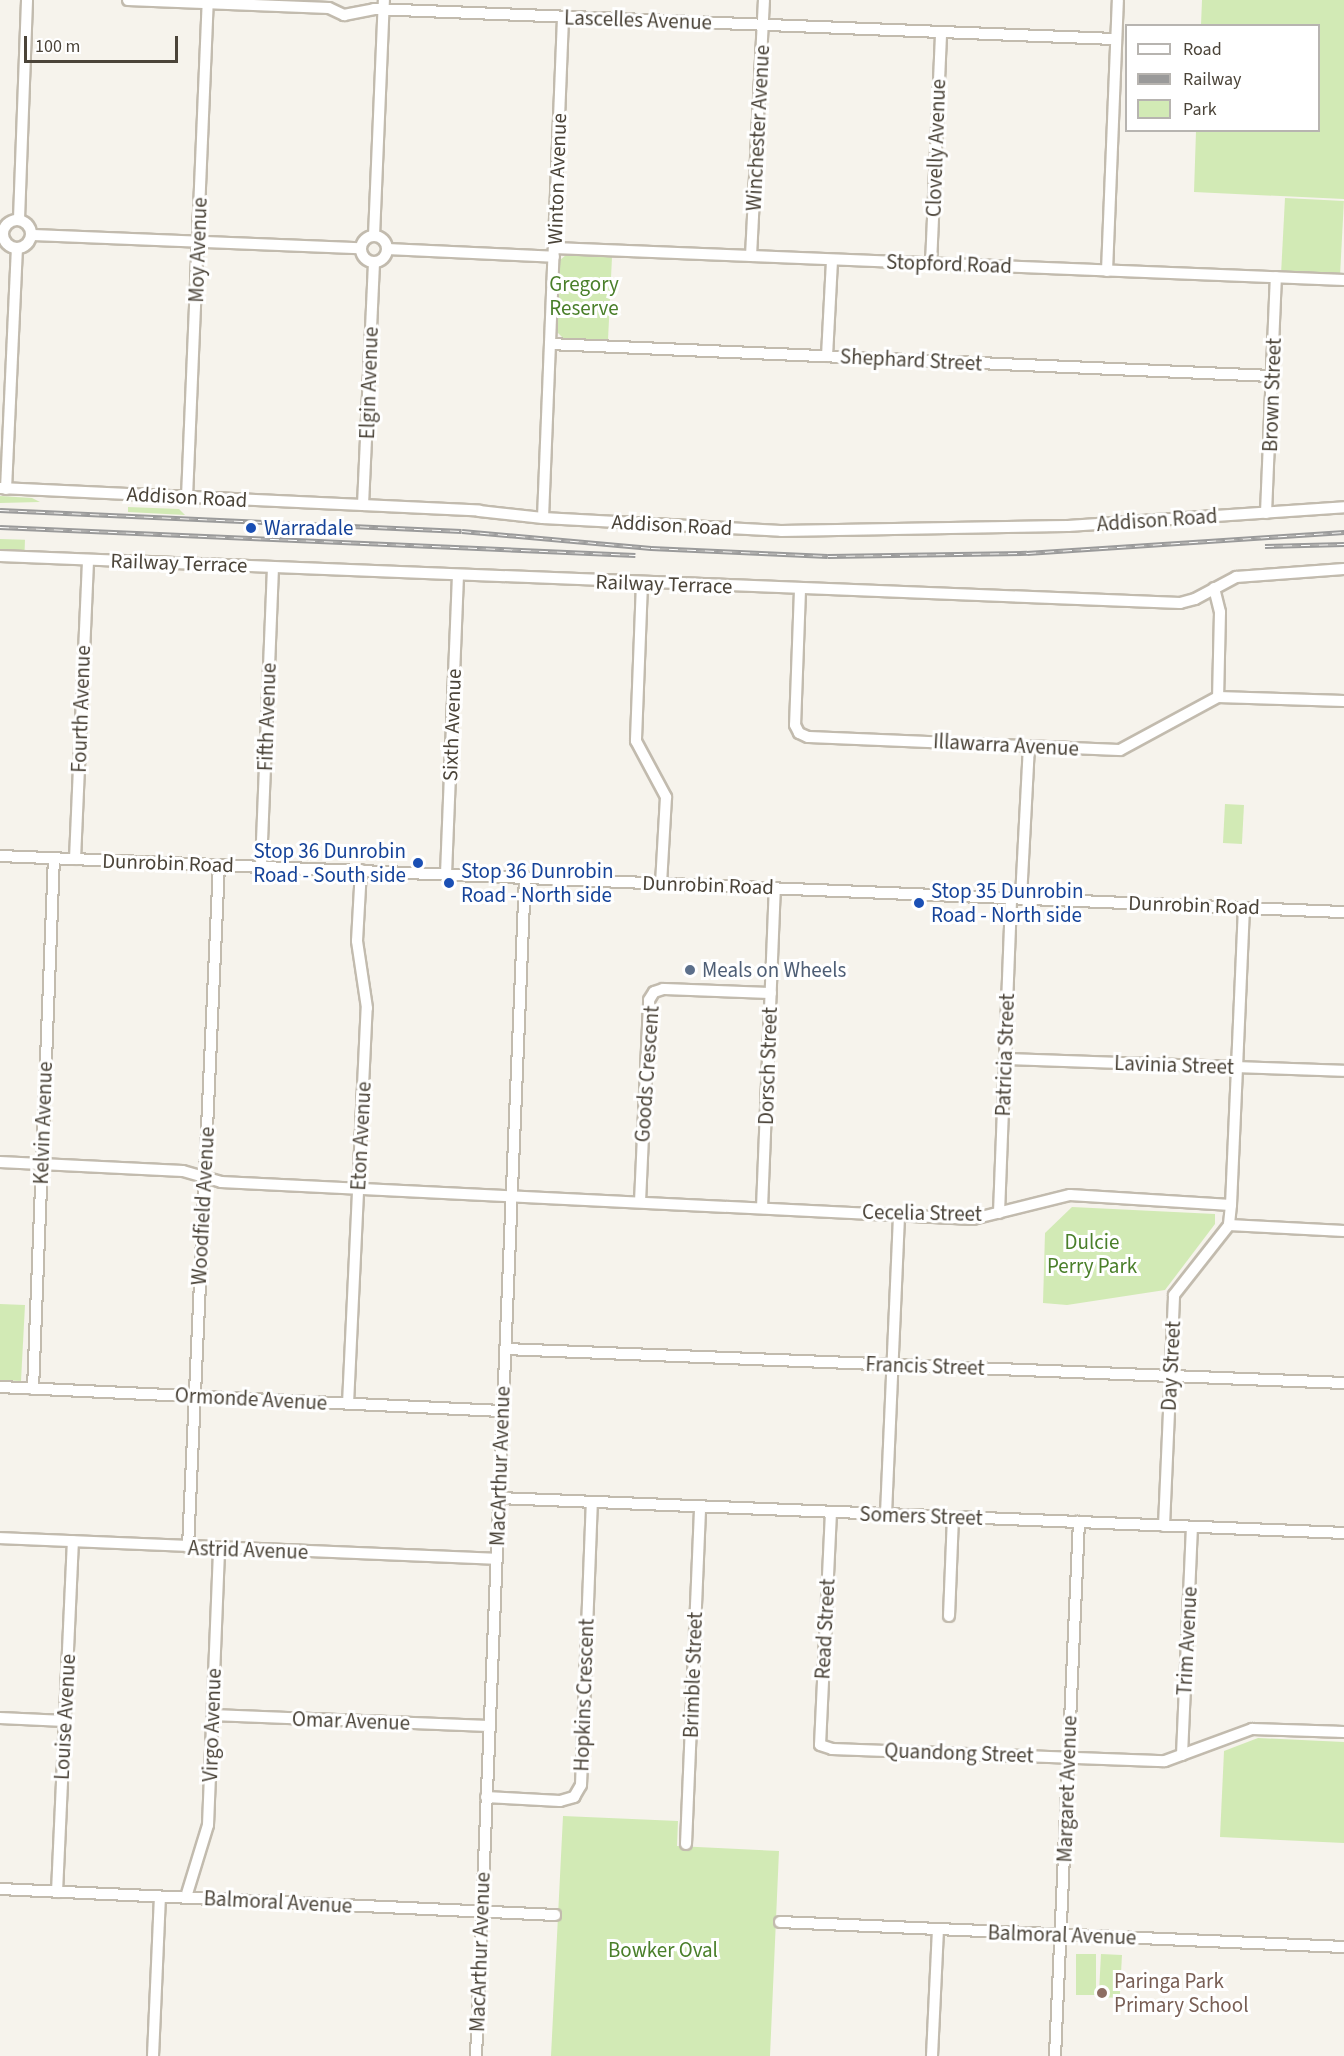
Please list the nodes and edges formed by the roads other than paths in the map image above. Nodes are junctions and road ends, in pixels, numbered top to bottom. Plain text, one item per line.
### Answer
1 (27, 0) edge
2 (128, 0) edge
3 (764, 0) edge
4 (1118, 0) edge
5 (207, 3) junction
6 (384, 5) edge
7 (563, 18) junction
8 (764, 24) junction
9 (941, 32) junction
10 (1115, 39) junction
11 (18, 219) junction
12 (1, 233) edge
13 (32, 235) junction
14 (374, 236) junction
15 (198, 241) junction
16 (17, 248) junction
17 (361, 248) junction
18 (387, 249) junction
19 (554, 253) junction
20 (751, 256) junction
21 (832, 260) junction
22 (374, 262) junction
23 (931, 264) junction
24 (1107, 271) junction
25 (1276, 278) junction
26 (1344, 280) edge
27 (550, 344) junction
28 (827, 356) junction
29 (1272, 376) junction
30 (3, 488) edge
31 (187, 496) junction
32 (363, 505) junction
33 (1344, 507) edge
34 (1266, 513) junction
35 (543, 519) junction
36 (0, 556) edge
37 (88, 560) junction
38 (273, 567) junction
39 (1344, 569) edge
40 (458, 576) junction
41 (642, 583) junction
42 (1214, 588) junction
43 (800, 590) junction
44 (1218, 697) junction
45 (1344, 701) edge
46 (1029, 746) junction
47 (0, 856) edge
48 (54, 858) junction
49 (75, 859) junction
50 (219, 865) junction
51 (261, 866) junction
52 (361, 870) junction
53 (446, 874) junction
54 (525, 877) junction
55 (661, 883) junction
56 (775, 888) junction
57 (1016, 898) junction
58 (1244, 908) junction
59 (1344, 912) edge
60 (771, 993) junction
61 (1005, 1059) junction
62 (1238, 1067) junction
63 (1344, 1071) edge
64 (0, 1162) edge
65 (41, 1164) junction
66 (205, 1177) junction
67 (358, 1188) junction
68 (512, 1195) junction
69 (640, 1202) junction
70 (1231, 1205) junction
71 (762, 1208) junction
72 (999, 1213) junction
73 (899, 1215) junction
74 (1229, 1225) junction
75 (1344, 1231) edge
76 (505, 1349) junction
77 (892, 1365) junction
78 (1169, 1376) junction
79 (1344, 1383) edge
80 (0, 1387) edge
81 (33, 1389) junction
82 (195, 1396) junction
83 (348, 1404) junction
84 (502, 1411) junction
85 (499, 1498) junction
86 (592, 1502) junction
87 (700, 1507) junction
88 (831, 1512) junction
89 (886, 1514) junction
90 (953, 1517) junction
91 (1079, 1522) junction
92 (1164, 1526) junction
93 (1192, 1527) junction
94 (1344, 1533) edge
95 (0, 1538) edge
96 (74, 1541) junction
97 (188, 1547) junction
98 (219, 1549) junction
99 (496, 1559) junction
100 (949, 1616) dead end
101 (213, 1715) junction
102 (0, 1718) edge
103 (65, 1722) junction
104 (489, 1726) junction
105 (1344, 1732) edge
106 (820, 1745) joint
107 (1182, 1755) junction
108 (1069, 1756) junction
109 (486, 1797) junction
110 (686, 1844) dead end
111 (0, 1889) edge
112 (57, 1892) junction
113 (160, 1897) junction
114 (186, 1897) junction
115 (482, 1911) junction
116 (555, 1915) dead end
117 (780, 1922) dead end
118 (938, 1929) junction
119 (1061, 1935) junction
120 (1344, 1947) edge
121 (153, 2056) edge
122 (476, 2056) edge
123 (932, 2056) edge
124 (1055, 2056) edge

1 - 11 street
2 - 5 street, Lascelles Avenue
3 - 8 street, Winchester Avenue
4 - 10 street
5 - 6 street, Lascelles Avenue
5 - 15 street, Moy Avenue
6 - 7 street, Lascelles Avenue
6 - 14 street
7 - 8 street, Lascelles Avenue
7 - 19 street, Winton Avenue
8 - 9 street, Lascelles Avenue
8 - 20 street, Winchester Avenue
9 - 10 street, Lascelles Avenue
9 - 23 street, Clovelly Avenue
10 - 24 street
11 - 12 street
11 - 13 street
12 - 16 street
13 - 15 street
13 - 16 street
14 - 17 street
14 - 18 street
15 - 17 street
15 - 31 street, Moy Avenue
16 - 30 street
17 - 22 street
18 - 19 street, Stopford Road
18 - 22 street
19 - 20 street, Stopford Road
19 - 27 street, Winton Avenue
20 - 21 street, Stopford Road
21 - 23 street, Stopford Road
21 - 28 street
22 - 32 street, Elgin Avenue
23 - 24 street, Stopford Road
24 - 25 street, Stopford Road
25 - 26 street, Stopford Road
25 - 29 street, Brown Street
27 - 28 street, Shephard Street
27 - 35 street, Winton Avenue
28 - 29 street, Shephard Street
29 - 34 street, Brown Street
30 - 31 street, Addison Road
31 - 32 street, Addison Road
32 - 35 street, Addison Road
33 - 34 street, Addison Road
34 - 35 street, Addison Road
36 - 37 street, Railway Terrace
37 - 38 street, Railway Terrace
37 - 49 street, Fourth Avenue
38 - 40 street, Railway Terrace
38 - 51 street, Fifth Avenue
39 - 42 street, Railway Terrace
40 - 41 street, Railway Terrace
40 - 53 street, Sixth Avenue
41 - 43 street, Railway Terrace
41 - 55 street
42 - 43 street, Railway Terrace
42 - 44 street
43 - 46 street, Illawarra Avenue
44 - 45 street
44 - 46 street, Illawarra Avenue
46 - 57 street, Patricia Street
47 - 48 street, Dunrobin Road
48 - 49 street, Dunrobin Road
48 - 65 street, Kelvin Avenue
49 - 50 street, Dunrobin Road
50 - 51 street, Dunrobin Road
50 - 66 street, Woodfield Avenue
51 - 52 street, Dunrobin Road
52 - 53 street, Dunrobin Road
52 - 67 street, Eton Avenue
53 - 54 street, Dunrobin Road
54 - 55 street, Dunrobin Road
54 - 68 street, MacArthur Avenue
55 - 56 street, Dunrobin Road
56 - 57 street, Dunrobin Road
56 - 60 street, Dorsch Street
57 - 58 street, Dunrobin Road
57 - 61 street, Patricia Street
58 - 59 street, Dunrobin Road
58 - 62 street
60 - 69 street, Goods Crescent
60 - 71 street, Dorsch Street
61 - 62 street, Lavinia Street
61 - 72 street, Patricia Street
62 - 63 street, Lavinia Street
62 - 70 street
64 - 65 street, Cecelia Street
65 - 66 street, Cecelia Street
65 - 81 street, Kelvin Avenue
66 - 67 street, Cecelia Street
66 - 82 street, Woodfield Avenue
67 - 68 street, Cecelia Street
67 - 83 street, Eton Avenue
68 - 69 street, Cecelia Street
68 - 76 street, MacArthur Avenue
69 - 71 street, Cecelia Street
70 - 72 street, Cecelia Street
70 - 74 street
71 - 73 street, Cecelia Street
72 - 73 street, Cecelia Street
73 - 77 street
74 - 75 street
74 - 78 street, Day Street
76 - 77 street, Francis Street
76 - 84 street, MacArthur Avenue
77 - 78 street, Francis Street
77 - 89 street
78 - 79 street, Francis Street
78 - 92 street, Day Street
80 - 81 street, Ormonde Avenue
81 - 82 street, Ormonde Avenue
82 - 83 street, Ormonde Avenue
82 - 97 street, Woodfield Avenue
83 - 84 street, Ormonde Avenue
84 - 85 street, MacArthur Avenue
85 - 86 street, Somers Street
85 - 99 street, MacArthur Avenue
86 - 87 street, Somers Street
86 - 109 street, Hopkins Crescent
87 - 88 street, Somers Street
87 - 110 street, Brimble Street
88 - 89 street, Somers Street
88 - 106 street, Read Street
89 - 90 street, Somers Street
90 - 91 street, Somers Street
90 - 100 street
91 - 92 street, Somers Street
91 - 108 street, Margaret Avenue
92 - 93 street, Somers Street
93 - 94 street, Somers Street
93 - 107 street, Trim Avenue
95 - 96 street, Astrid Avenue
96 - 97 street, Astrid Avenue
96 - 103 street, Louise Avenue
97 - 98 street, Astrid Avenue
98 - 99 street, Astrid Avenue
98 - 101 street, Virgo Avenue
99 - 104 street, MacArthur Avenue
101 - 104 street, Omar Avenue
101 - 114 street, Virgo Avenue
102 - 103 street
103 - 112 street, Louise Avenue
104 - 109 street, MacArthur Avenue
105 - 107 street, Quandong Street
106 - 108 street, Quandong Street
107 - 108 street, Quandong Street
108 - 119 street, Margaret Avenue
109 - 115 street, MacArthur Avenue
111 - 112 street, Balmoral Avenue
112 - 113 street, Balmoral Avenue
113 - 114 street, Balmoral Avenue
113 - 121 street
114 - 115 street, Balmoral Avenue
115 - 116 street, Balmoral Avenue
115 - 122 street, MacArthur Avenue
117 - 118 street, Balmoral Avenue
118 - 119 street, Balmoral Avenue
118 - 123 street
119 - 120 street, Balmoral Avenue
119 - 124 street, Margaret Avenue

